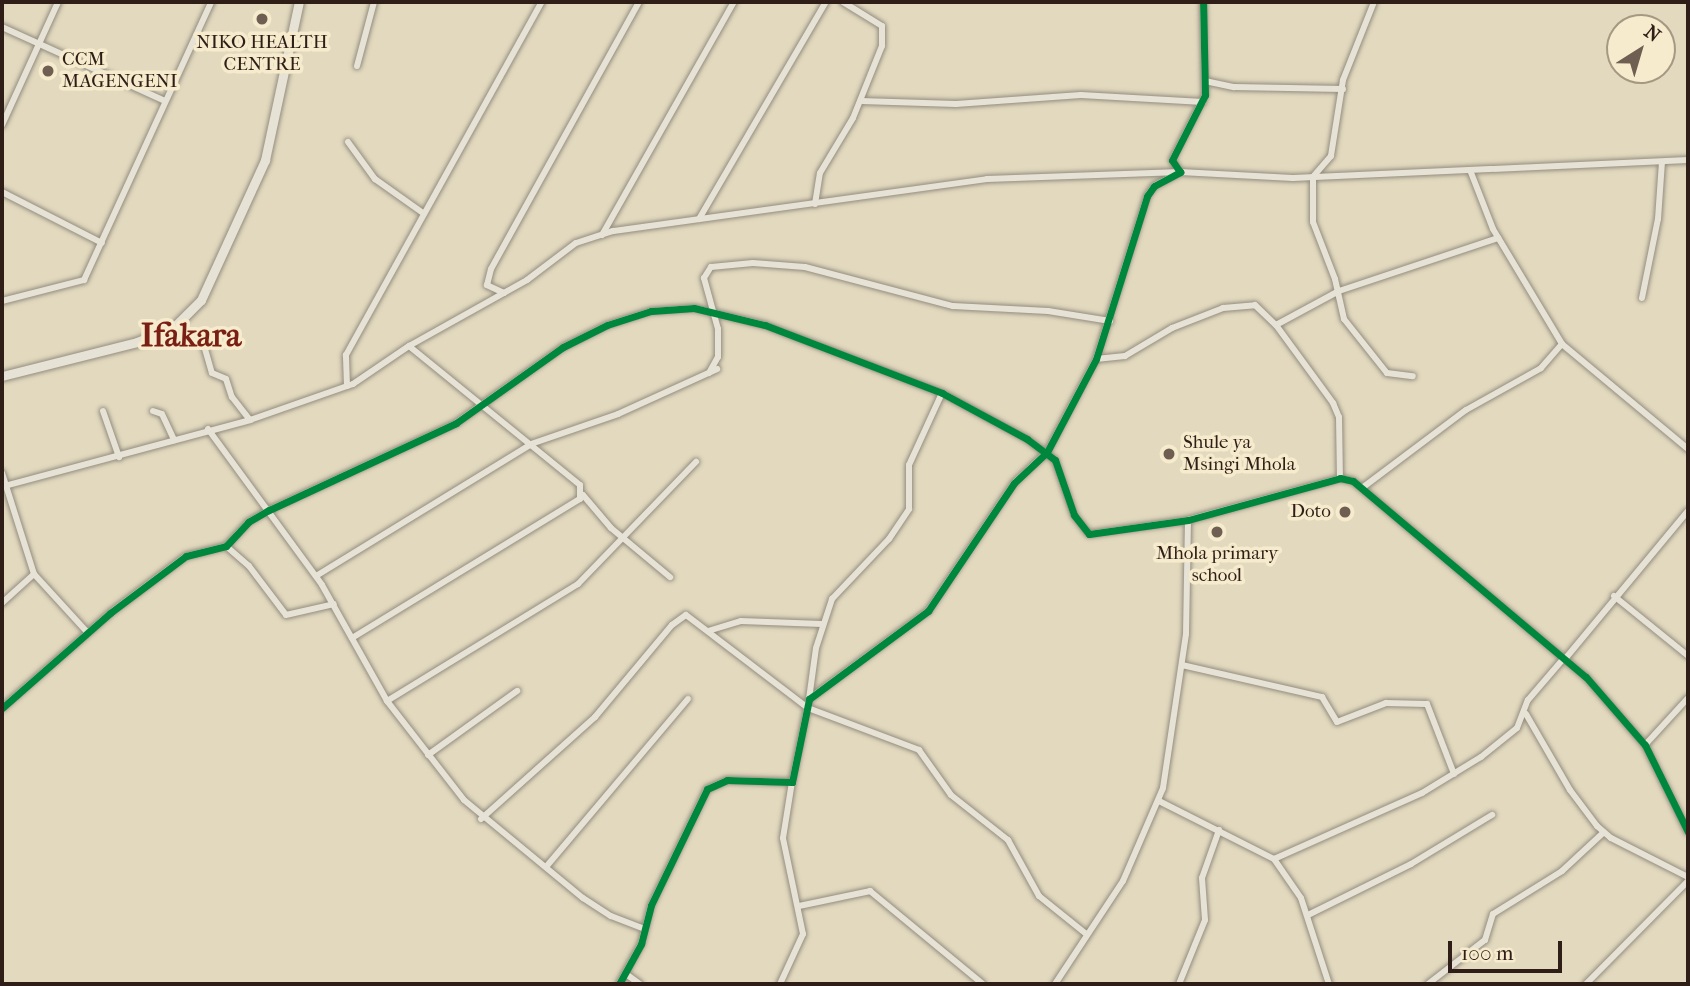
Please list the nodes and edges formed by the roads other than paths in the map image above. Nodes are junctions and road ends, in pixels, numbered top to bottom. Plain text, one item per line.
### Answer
1 (58, 2) edge
2 (211, 2) edge
3 (299, 2) edge
4 (374, 2) edge
5 (542, 2) edge
6 (639, 2) edge
7 (734, 2) edge
8 (825, 2) edge
9 (843, 2) edge
10 (1203, 2) edge
11 (1374, 2) edge
12 (2, 27) edge
13 (39, 43) junction
14 (357, 66) dead end
15 (1205, 81) junction
16 (1343, 89) junction
17 (165, 101) junction
18 (861, 101) junction
19 (1203, 102) junction
20 (2, 125) edge
21 (348, 142) dead end
22 (1688, 160) edge
23 (1662, 162) junction
24 (1470, 170) junction
25 (1180, 172) junction
26 (1313, 177) junction
27 (2, 192) edge
28 (815, 204) junction
29 (423, 213) junction
30 (699, 219) junction
31 (602, 235) junction
32 (1498, 238) junction
33 (102, 243) junction
34 (1339, 290) junction
35 (504, 293) junction
36 (1642, 298) dead end
37 (2, 301) edge
38 (715, 312) junction
39 (1110, 321) junction
40 (1276, 325) junction
41 (202, 342) dead end
42 (1562, 344) junction
43 (409, 346) junction
44 (1096, 359) junction
45 (717, 369) dead end
46 (709, 373) junction
47 (2, 376) edge
48 (1413, 376) dead end
49 (347, 386) junction
50 (943, 393) junction
51 (483, 403) junction
52 (103, 411) dead end
53 (153, 411) dead end
54 (250, 420) junction
55 (208, 429) junction
56 (174, 440) junction
57 (531, 444) junction
58 (1688, 449) edge
59 (1047, 452) junction
60 (119, 457) junction
61 (696, 462) dead end
62 (2, 473) edge
63 (1340, 478) junction
64 (8, 485) junction
65 (1362, 488) junction
66 (580, 499) junction
67 (11, 508) junction
68 (269, 510) junction
69 (2, 511) edge
70 (1688, 511) edge
71 (1188, 520) junction
72 (621, 537) junction
73 (226, 546) junction
74 (34, 574) junction
75 (316, 576) junction
76 (670, 577) dead end
77 (1614, 597) junction
78 (2, 603) edge
79 (334, 604) junction
80 (822, 624) junction
81 (708, 631) junction
82 (87, 632) junction
83 (352, 638) junction
84 (1688, 656) edge
85 (1564, 659) junction
86 (1182, 666) junction
87 (517, 691) dead end
88 (1688, 698) edge
89 (688, 699) dead end
90 (809, 699) junction
91 (387, 701) junction
92 (2, 708) edge
93 (808, 708) junction
94 (1526, 714) junction
95 (1645, 746) junction
96 (428, 755) junction
97 (1454, 774) junction
98 (792, 782) junction
99 (1159, 802) junction
100 (1492, 815) dead end
101 (481, 819) junction
102 (1219, 830) junction
103 (1604, 832) junction
104 (1688, 832) edge
105 (1274, 859) junction
106 (546, 867) junction
107 (1688, 879) edge
108 (799, 906) junction
109 (1308, 915) junction
110 (643, 928) junction
111 (1085, 933) junction
112 (626, 974) junction
113 (619, 984) edge
114 (640, 984) edge
115 (780, 984) edge
116 (983, 984) edge
117 (1055, 984) edge
118 (1179, 984) edge
119 (1328, 984) edge
120 (1428, 984) edge
121 (1586, 984) edge

1 - 13 street
2 - 17 street
3 - 47 main road
4 - 14 street
5 - 29 street
6 - 35 street
7 - 31 street
8 - 30 street
9 - 18 street
10 - 15 street
11 - 16 street
12 - 13 street
13 - 17 street
13 - 20 street
15 - 16 street
15 - 19 street
16 - 26 street
17 - 33 street
18 - 19 street
18 - 28 street
19 - 25 street
21 - 29 street
22 - 23 street
23 - 24 street
23 - 36 street
24 - 26 street
24 - 32 street
25 - 26 street
25 - 28 street
25 - 39 street
26 - 34 street
27 - 33 street
28 - 30 street
29 - 49 street
30 - 31 street
31 - 35 street
32 - 34 street
32 - 42 street
33 - 37 street
34 - 40 street
34 - 48 street
35 - 43 street
38 - 39 street
38 - 46 street
38 - 50 street
38 - 51 street
39 - 44 street
40 - 44 street
40 - 63 street
41 - 54 street
42 - 58 street
42 - 65 street
43 - 49 street
43 - 51 street
44 - 59 street
45 - 46 street
46 - 57 street
49 - 54 street
50 - 59 street
50 - 80 street
51 - 57 street
51 - 68 street
52 - 60 street
53 - 56 street
54 - 55 street
55 - 56 street
55 - 68 street
56 - 60 street
57 - 66 street
57 - 75 street
59 - 71 street
59 - 90 street
60 - 64 street
61 - 72 street
62 - 64 street
63 - 65 street
63 - 71 street
64 - 67 street
65 - 85 street
66 - 72 street
66 - 83 street
67 - 69 street
67 - 74 street
68 - 73 street
68 - 75 street
70 - 77 street
71 - 86 street
72 - 76 street
72 - 91 street
73 - 79 street
73 - 82 street
74 - 78 street
74 - 82 street
75 - 79 street
77 - 84 street
77 - 85 street
79 - 83 street
80 - 81 street
80 - 90 street
81 - 93 street
81 - 101 street
82 - 92 street
83 - 91 street
85 - 94 street
85 - 95 street
86 - 97 street
86 - 99 street
87 - 96 street
88 - 95 street
89 - 106 street
90 - 93 street
91 - 96 street
93 - 98 street
93 - 111 street
94 - 97 street
94 - 103 street
95 - 104 street
96 - 101 street
97 - 105 street
98 - 108 street
98 - 110 street
99 - 102 street
99 - 111 street
100 - 109 street
101 - 106 street
102 - 105 street
102 - 118 street
103 - 107 street
103 - 120 street
105 - 109 street
106 - 110 street
107 - 121 street
108 - 115 street
108 - 116 street
109 - 119 street
110 - 112 street
111 - 117 street
112 - 113 street
112 - 114 street

